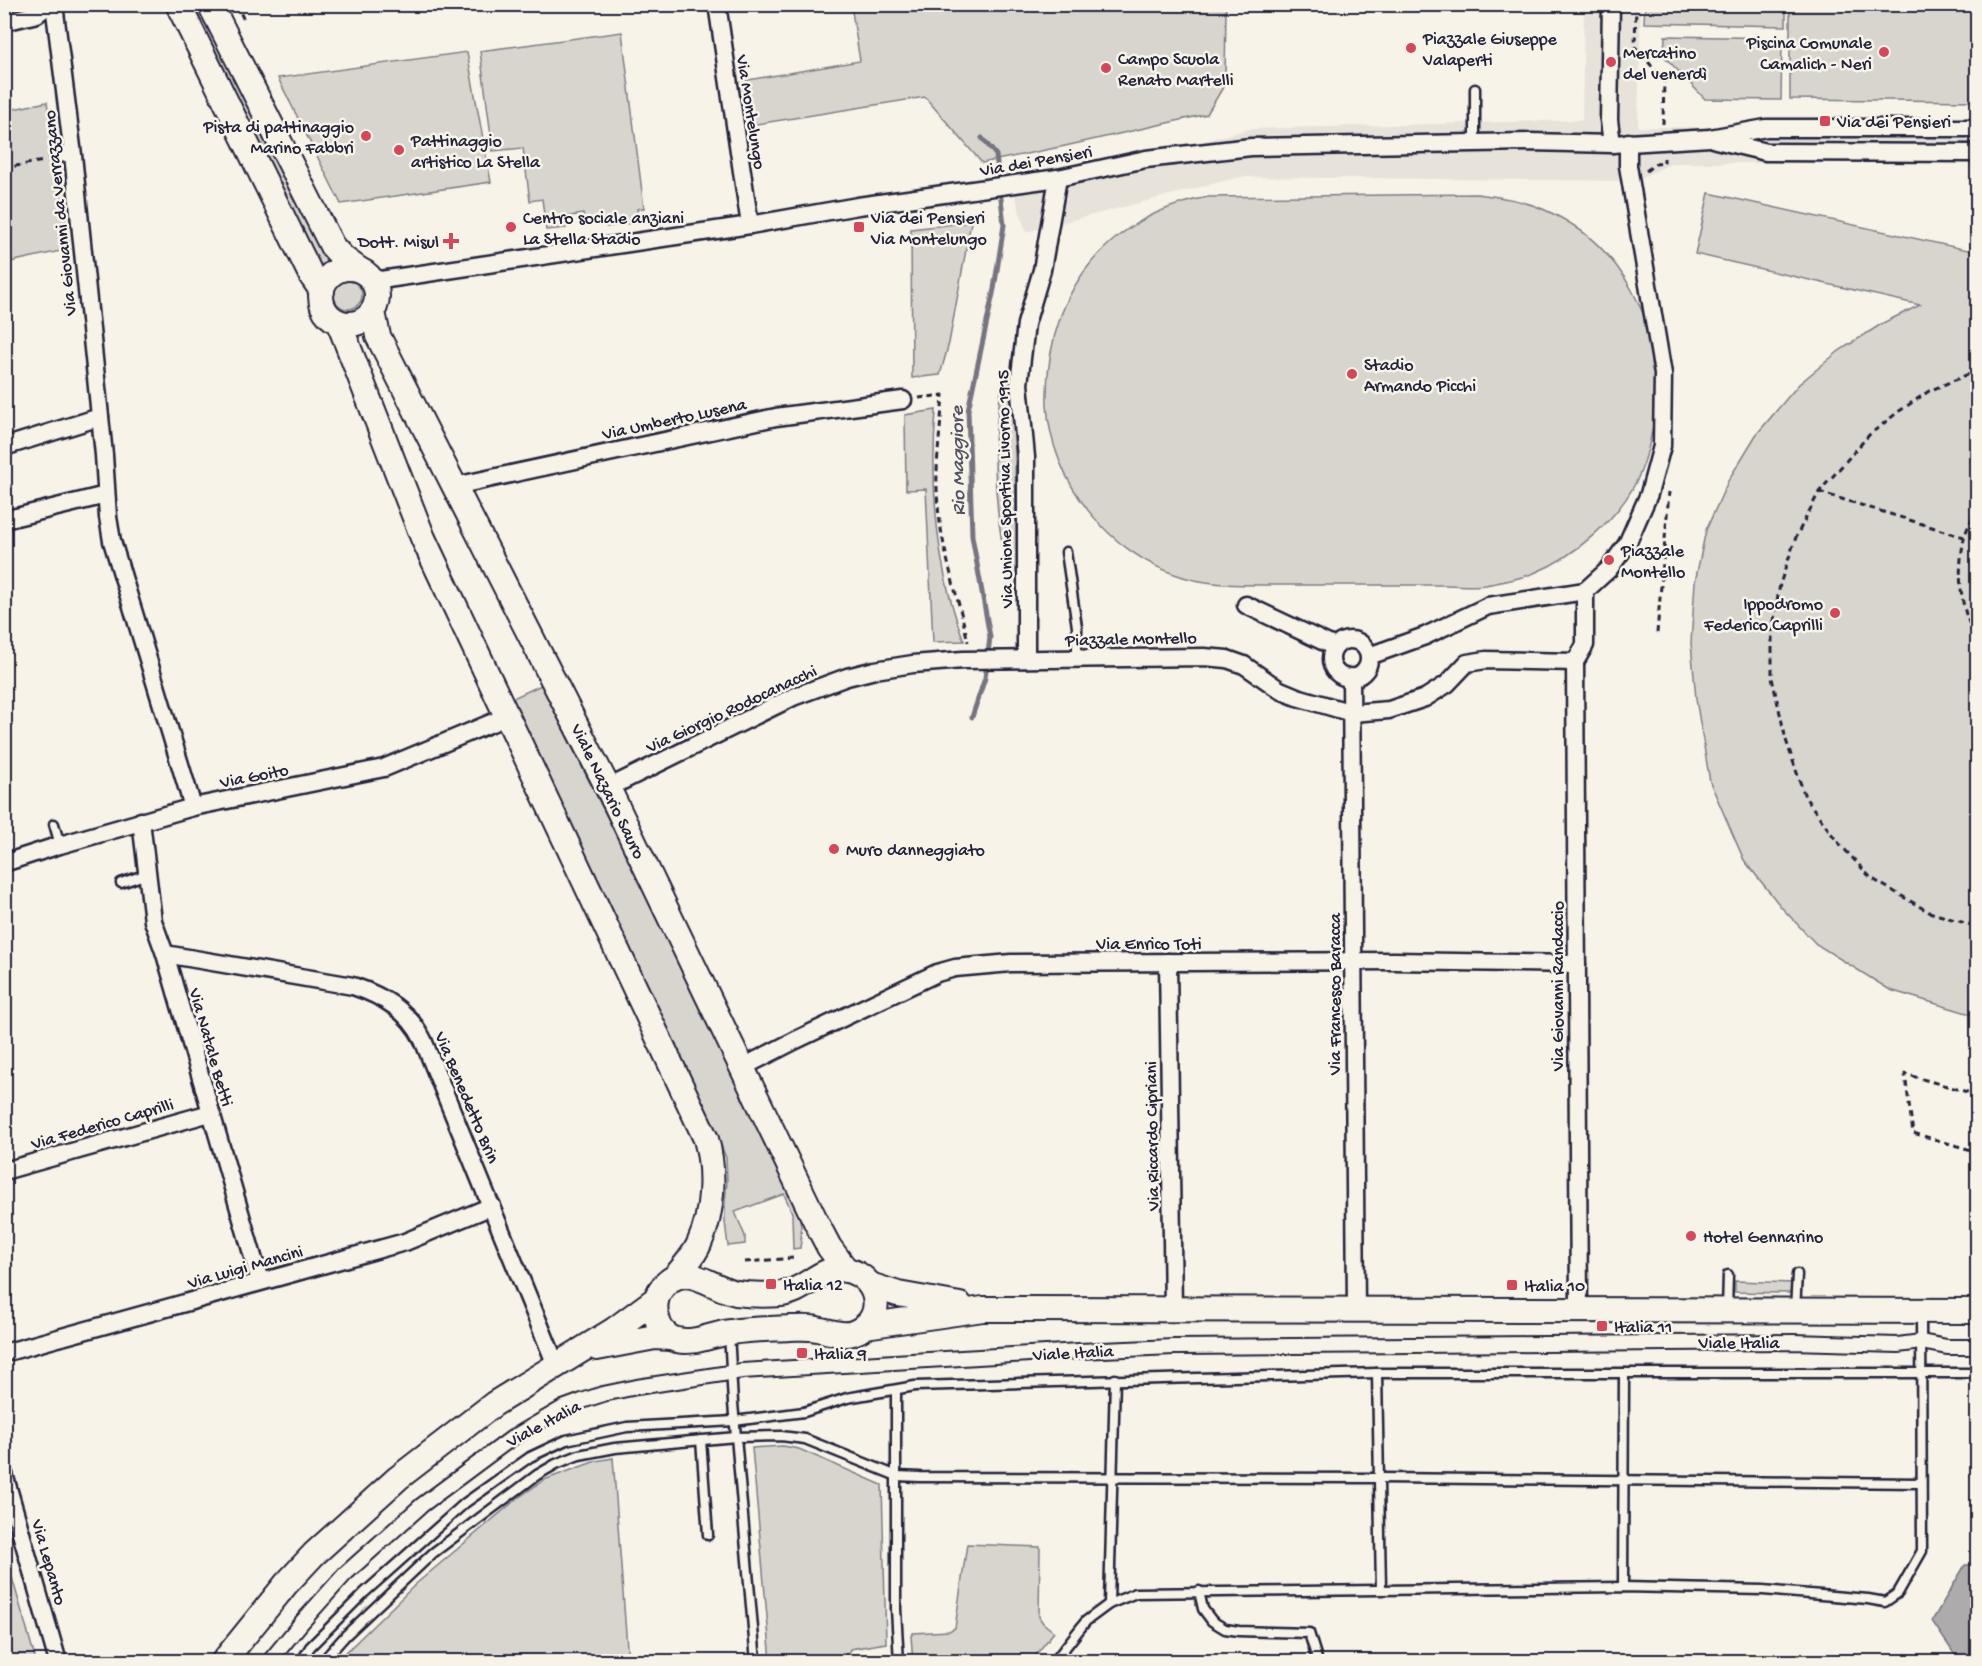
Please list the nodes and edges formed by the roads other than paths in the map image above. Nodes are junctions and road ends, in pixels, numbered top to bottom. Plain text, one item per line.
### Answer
1 (52, 4) edge
2 (178, 4) edge
3 (210, 4) edge
4 (717, 4) edge
5 (1611, 4) edge
6 (4, 22) edge
7 (1475, 88) dead end
8 (1977, 128) edge
9 (1710, 138) junction
10 (1475, 143) junction
11 (1619, 143) junction
12 (1977, 153) edge
13 (73, 155) junction
14 (55, 159) road end
15 (1058, 178) junction
16 (750, 225) junction
17 (366, 275) junction
18 (315, 297) junction
19 (373, 312) junction
20 (332, 325) junction
21 (903, 400) road end
22 (100, 417) junction
23 (4, 447) edge
24 (455, 486) junction
25 (106, 495) junction
26 (4, 520) edge
27 (1066, 552) dead end
28 (1586, 591) junction
29 (1246, 605) dead end
30 (1335, 647) junction
31 (1369, 656) junction
32 (1077, 658) junction
33 (1016, 659) junction
34 (1575, 662) junction
35 (1351, 677) junction
36 (1352, 713) junction
37 (508, 716) junction
38 (608, 788) junction
39 (193, 807) junction
40 (141, 821) junction
41 (54, 824) dead end
42 (60, 844) junction
43 (4, 862) edge
44 (147, 874) junction
45 (121, 883) dead end
46 (165, 954) junction
47 (1353, 961) junction
48 (1168, 962) junction
49 (1577, 963) junction
50 (743, 1067) junction
51 (210, 1113) junction
52 (4, 1171) edge
53 (492, 1206) junction
54 (846, 1270) junction
55 (1797, 1274) dead end
56 (1728, 1275) dead end
57 (674, 1278) junction
58 (260, 1281) junction
59 (870, 1285) junction
60 (656, 1299) junction
61 (1173, 1309) junction
62 (1579, 1309) junction
63 (982, 1310) junction
64 (1356, 1310) junction
65 (1727, 1310) junction
66 (1795, 1310) junction
67 (1921, 1311) junction
68 (1977, 1311) edge
69 (865, 1326) junction
70 (729, 1332) junction
71 (670, 1338) junction
72 (1921, 1342) junction
73 (1977, 1347) edge
74 (4, 1353) edge
75 (577, 1353) junction
76 (556, 1365) junction
77 (730, 1372) junction
78 (1977, 1372) edge
79 (1377, 1373) junction
80 (1624, 1373) junction
81 (1921, 1373) junction
82 (1116, 1379) junction
83 (896, 1390) junction
84 (734, 1421) junction
85 (736, 1437) junction
86 (701, 1440) junction
87 (4, 1474) edge
88 (897, 1476) junction
89 (1379, 1478) junction
90 (1114, 1479) junction
91 (1624, 1481) junction
92 (1921, 1483) junction
93 (708, 1534) dead end
94 (1623, 1587) junction
95 (1381, 1589) junction
96 (1199, 1591) junction
97 (1109, 1604) junction
98 (58, 1662) edge
99 (224, 1662) edge
100 (269, 1662) edge
101 (301, 1662) edge
102 (322, 1662) edge
103 (756, 1662) edge
104 (899, 1662) edge
105 (1054, 1662) edge
106 (1318, 1662) edge

1 - 6 street
1 - 13 street, Via Giovanni da Verrazzano
2 - 18 main road
3 - 17 main road
4 - 16 street, Via Montelungo
5 - 11 street
7 - 10 lane
8 - 9 street, Via dei Pensieri
9 - 11 street, Via dei Pensieri
9 - 12 street, Via dei Pensieri
10 - 11 street, Via dei Pensieri
10 - 15 street, Via dei Pensieri
11 - 28 street
13 - 14 lane
13 - 22 street, Via Giovanni da Verrazzano
15 - 16 street, Via dei Pensieri
15 - 33 street, Via Unione Sportiva Livorno 1915
16 - 17 street, Via dei Pensieri
17 - 18 main road
17 - 19 main road
18 - 20 main road
19 - 20 main road
19 - 24 main road, Viale Nazario Sauro
20 - 37 main road
21 - 24 street, Via Umberto Lusena
22 - 23 street
22 - 25 street, Via Giovanni da Verrazzano
24 - 38 main road, Viale Nazario Sauro
25 - 26 street
25 - 39 street
27 - 32 lane
28 - 31 street
28 - 34 street
29 - 30 street
30 - 31 street
30 - 35 street
31 - 35 street
32 - 33 street, Piazzale Montello
32 - 36 street, Piazzale Montello
33 - 38 street, Via Giorgio Rodocanacchi
34 - 36 street, Piazzale Montello
34 - 49 street, Via Giovanni Randaccio
35 - 36 street, Via Francesco Baracca
36 - 47 street, Via Francesco Baracca
37 - 39 street, Via Goito
37 - 57 main road
38 - 50 main road, Viale Nazario Sauro
39 - 40 street, Via Goito
40 - 42 street, Via Goito
40 - 44 street, Via Natale Betti
41 - 42 lane
42 - 43 street, Via Goito
44 - 45 lane
44 - 46 street, Via Natale Betti
46 - 51 street, Via Natale Betti
46 - 53 street, Via Benedetto Brin
47 - 48 street, Via Enrico Toti
47 - 49 street, Via Enrico Toti
47 - 64 street, Via Francesco Baracca
48 - 50 street, Via Enrico Toti
48 - 61 street, Via Riccardo Cipriani
49 - 62 street, Via Giovanni Randaccio
50 - 54 main road, Viale Nazario Sauro
51 - 52 street, Via Federico Caprilli
51 - 58 street, Via Natale Betti
53 - 58 street, Via Luigi Mancini
53 - 76 street, Via Benedetto Brin
54 - 57 main road
54 - 59 main road, Viale Italia
55 - 66 lane
56 - 65 lane
57 - 60 main road
58 - 74 street, Via Luigi Mancini
59 - 63 main road, Viale Italia
59 - 69 main road
60 - 71 main road
60 - 75 main road
61 - 63 main road, Viale Italia
61 - 64 main road, Viale Italia
62 - 64 main road, Viale Italia
62 - 65 main road, Viale Italia
63 - 69 main road, Viale Italia
65 - 66 main road, Viale Italia
66 - 67 main road, Viale Italia
67 - 68 main road, Viale Italia
67 - 72 lane
69 - 70 main road, Viale Italia
70 - 71 main road, Viale Italia
70 - 77 lane
71 - 75 main road
72 - 73 street, Viale Italia
72 - 77 street, Viale Italia
72 - 81 lane
75 - 76 main road
76 - 99 main road
77 - 84 lane
77 - 100 street, Viale Italia
78 - 81 lane
79 - 80 lane
79 - 82 lane
79 - 89 lane
80 - 81 lane
80 - 91 lane
81 - 92 lane
82 - 83 lane
82 - 90 lane
83 - 84 lane
83 - 88 lane
84 - 85 lane
84 - 101 lane
85 - 86 lane
85 - 88 lane
85 - 103 lane
86 - 93 lane
86 - 102 lane
87 - 98 street, Via Lepanto
88 - 90 lane
88 - 104 lane
89 - 90 lane
89 - 91 lane
89 - 95 lane
90 - 97 lane
91 - 92 lane
91 - 94 lane
92 - 94 lane
94 - 95 lane
95 - 96 lane
96 - 97 lane
96 - 106 lane
97 - 105 lane

